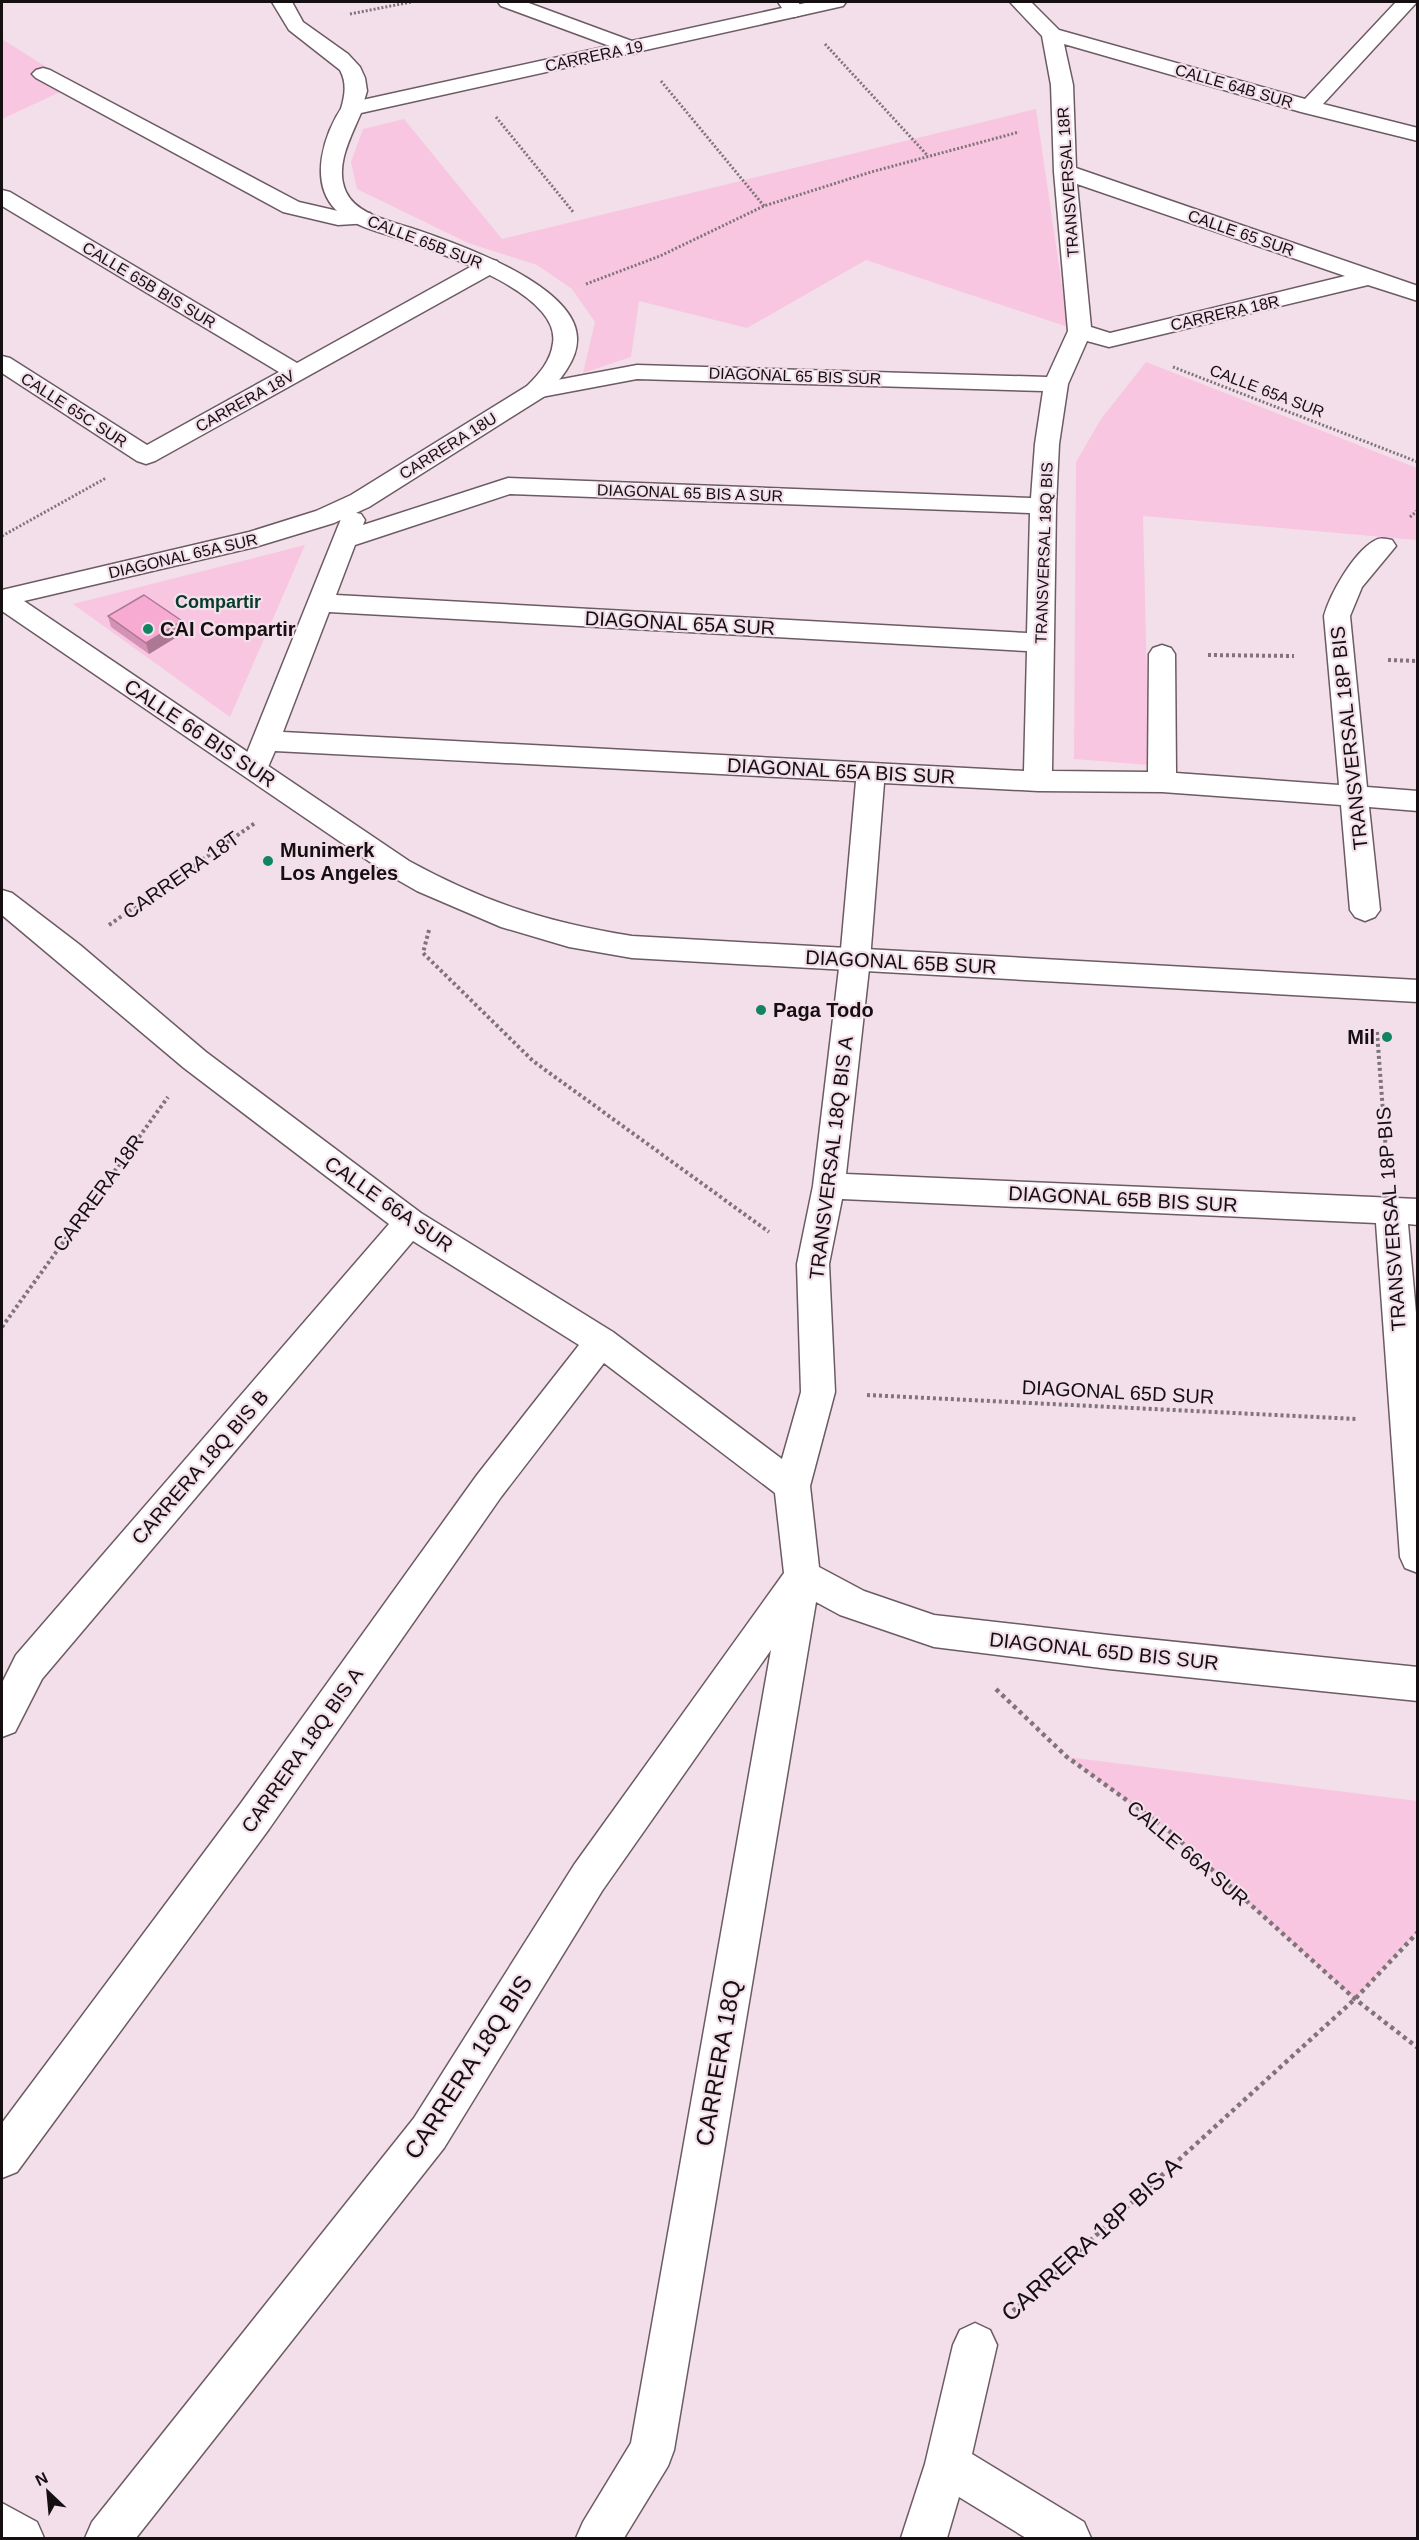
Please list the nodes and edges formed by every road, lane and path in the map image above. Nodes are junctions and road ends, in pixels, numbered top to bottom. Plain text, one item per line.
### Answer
1 (282, 2) edge
2 (508, 2) edge
3 (836, 2) edge
4 (1020, 2) edge
5 (1407, 2) edge
6 (791, 6) edge
7 (1052, 34) junction
8 (633, 48) junction
9 (43, 74) dead end
10 (469, 84) junction
11 (1308, 107) junction
12 (352, 109) junction
13 (1064, 119) junction
14 (1418, 135) edge
15 (928, 156) junction
16 (1065, 172) junction
17 (2, 197) edge
18 (764, 206) junction
19 (574, 213) dead end
20 (362, 218) junction
21 (489, 266) junction
22 (1371, 278) junction
23 (1418, 294) edge
24 (546, 299) junction
25 (1080, 331) junction
26 (1109, 340) junction
27 (2, 363) edge
28 (297, 373) junction
29 (1056, 384) junction
30 (536, 392) junction
31 (146, 456) junction
32 (1418, 462) edge
33 (360, 501) junction
34 (1043, 506) junction
35 (2, 536) edge
36 (344, 540) junction
37 (1383, 546) dead end
38 (2, 599) edge
39 (320, 603) junction
40 (1041, 643) junction
41 (1161, 654) joint
42 (1340, 657) junction
43 (1418, 661) edge
44 (265, 741) junction
45 (254, 770) junction
46 (871, 773) junction
47 (1038, 781) junction
48 (1162, 782) junction
49 (293, 796) junction
50 (1354, 798) junction
51 (1418, 801) edge
52 (399, 868) joint
53 (438, 891) junction
54 (2, 900) edge
55 (1365, 910) dead end
56 (69, 953) junction
57 (855, 960) junction
58 (1374, 988) junction
59 (1418, 991) edge
60 (195, 1060) junction
61 (829, 1186) junction
62 (1404, 1212) edge
63 (410, 1222) junction
64 (813, 1264) junction
65 (2, 1327) edge
66 (602, 1342) junction
67 (818, 1392) junction
68 (1407, 1421) junction
69 (792, 1486) junction
70 (1418, 1557) edge
71 (802, 1576) junction
72 (1418, 1684) edge
73 (992, 1686) dead end
74 (2, 1720) edge
75 (1418, 1932) edge
76 (1355, 1999) junction
77 (1418, 2048) edge
78 (2, 2157) edge
79 (975, 2345) joint
80 (947, 2464) junction
81 (2, 2526) edge
82 (21, 2538) edge
83 (108, 2538) edge
84 (600, 2538) edge
85 (924, 2538) edge
86 (1068, 2538) edge

1 - 12 street
2 - 8 street
3 - 6 street, CARRERA 19
4 - 7 street
5 - 11 street
6 - 8 street, CARRERA 19
6 - 15 path
7 - 11 street, CALLE 64B SUR
7 - 13 street, TRANSVERSAL 18R
8 - 10 street, CARRERA 19
8 - 18 path
9 - 20 street, CALLE 65B SUR
10 - 12 street, CARRERA 19
10 - 19 path
11 - 14 street, CALLE 64B SUR
12 - 20 street
13 - 15 path
13 - 16 street, TRANSVERSAL 18R
15 - 18 path
16 - 22 street, CALLE 65 SUR
16 - 25 street, TRANSVERSAL 18R
17 - 28 street, CALLE 65B BIS SUR
18 - 24 path
20 - 21 street, CALLE 65B SUR
21 - 24 street, CALLE 65B SUR
21 - 28 street, CARRERA 18V
22 - 23 street, CALLE 65 SUR
22 - 26 street, CARRERA 18R
24 - 30 street, CALLE 65B SUR
25 - 26 street
25 - 29 street, TRANSVERSAL 18Q BIS
26 - 32 path, CALLE 65A SUR
27 - 31 street, CALLE 65C SUR
28 - 31 street, CARRERA 18V
29 - 30 street, DIAGONAL 65 BIS SUR
29 - 34 street, TRANSVERSAL 18Q BIS
30 - 33 street, CARRERA 18U
31 - 35 path
33 - 36 street
33 - 38 street, DIAGONAL 65A SUR
34 - 36 street, DIAGONAL 65 BIS A SUR
34 - 40 street, TRANSVERSAL 18Q BIS
36 - 39 street
37 - 42 street, TRANSVERSAL 18P BIS
38 - 45 street, CALLE 66 BIS SUR
39 - 40 street, DIAGONAL 65A SUR
39 - 44 street
40 - 47 street, TRANSVERSAL 18Q BIS
41 - 42 path
41 - 48 street
42 - 43 path
42 - 50 street, TRANSVERSAL 18P BIS
44 - 45 street
44 - 46 street, DIAGONAL 65A BIS SUR
45 - 49 street, CALLE 66 BIS SUR
46 - 47 street, DIAGONAL 65A BIS SUR
46 - 57 street, TRANSVERSAL 18Q BIS A
47 - 48 street, DIAGONAL 65A BIS SUR
48 - 50 street, DIAGONAL 65A BIS SUR
49 - 52 street, CALLE 66 BIS SUR
49 - 56 path, CARRERA 18T
50 - 51 street, DIAGONAL 65A BIS SUR
50 - 55 street, TRANSVERSAL 18P BIS
52 - 53 street, DIAGONAL 65B SUR
53 - 57 street, DIAGONAL 65B SUR
53 - 64 path
54 - 56 street, CALLE 66A SUR
56 - 60 street, CALLE 66A SUR
57 - 58 street, DIAGONAL 65B SUR
57 - 61 street, TRANSVERSAL 18Q BIS A
58 - 59 street, DIAGONAL 65B SUR
58 - 62 path, TRANSVERSAL 18P BIS
60 - 63 street, CALLE 66A SUR
60 - 65 path, CARRERA 18R
61 - 62 street, DIAGONAL 65B BIS SUR
61 - 64 street, TRANSVERSAL 18Q BIS A
62 - 68 street, TRANSVERSAL 18P BIS
63 - 66 street, CALLE 66A SUR
63 - 74 street, CARRERA 18Q BIS B
64 - 67 street, TRANSVERSAL 18Q BIS A
66 - 69 street, CALLE 66A SUR
66 - 78 street, CARRERA 18Q BIS A
67 - 68 path, DIAGONAL 65D SUR
67 - 69 street, TRANSVERSAL 18Q BIS A
68 - 70 street, TRANSVERSAL 18P BIS
69 - 71 street, TRANSVERSAL 18Q BIS A
71 - 72 street, DIAGONAL 65D BIS SUR
71 - 83 street, CARRERA 18Q BIS
71 - 84 street, CARRERA 18Q
73 - 76 path, CALLE 66A SUR
75 - 76 path, CARRERA 18P BIS A
76 - 77 path, CALLE 66A SUR
76 - 79 path, CARRERA 18P BIS A
79 - 80 street
80 - 85 street
80 - 86 street
81 - 82 street

